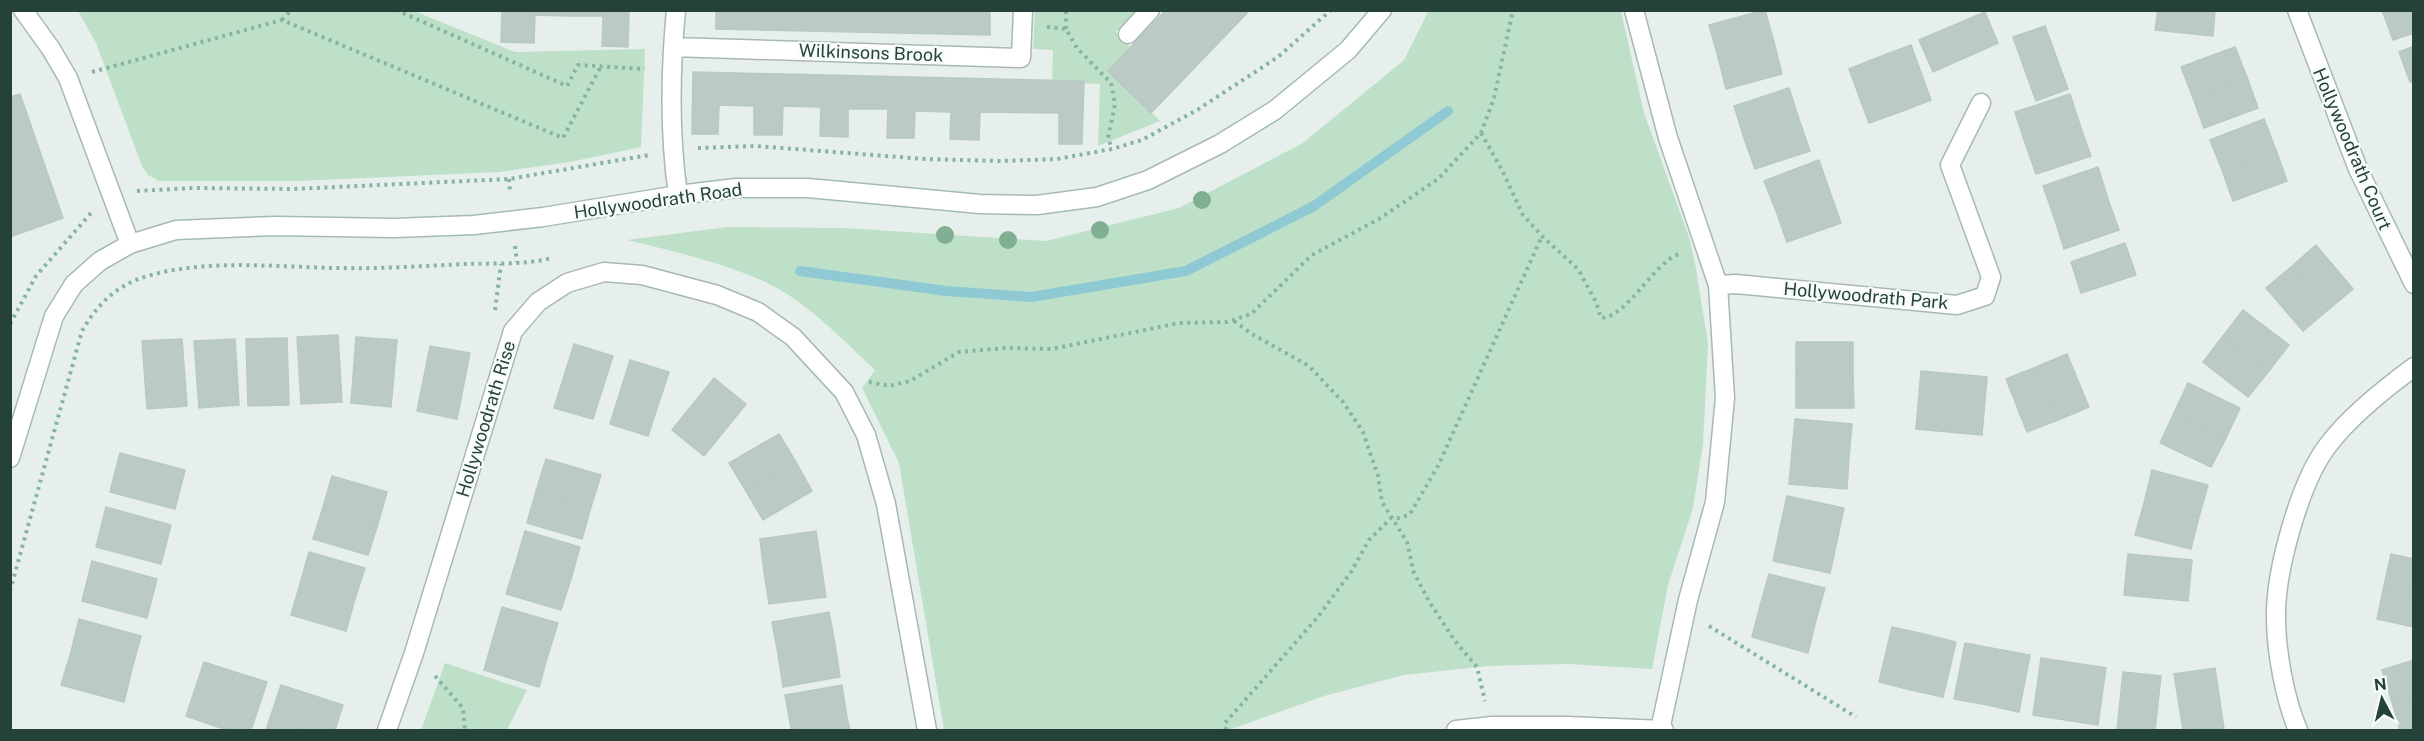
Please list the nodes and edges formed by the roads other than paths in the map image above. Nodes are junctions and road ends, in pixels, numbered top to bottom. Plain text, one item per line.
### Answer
1 (23, 10) edge
2 (676, 10) edge
3 (1150, 10) edge
4 (1382, 10) edge
5 (1634, 10) edge
6 (2297, 10) edge
7 (1022, 17) edge
8 (1128, 34) dead end
9 (673, 46) junction
10 (1981, 104) dead end
11 (678, 195) junction
12 (130, 244) junction
13 (2414, 284) edge
14 (1718, 285) junction
15 (2414, 367) edge
16 (10, 458) edge
17 (387, 730) edge
18 (927, 730) edge
19 (1456, 730) edge
20 (1662, 730) edge
21 (2298, 730) edge

1 - 12 street
2 - 9 street
3 - 8 street
4 - 11 street, Hollywoodrath Road
5 - 14 street
6 - 13 street, Hollywoodrath Court
7 - 9 street, Wilkinsons Brook
9 - 11 street
10 - 14 street, Hollywoodrath Park
11 - 12 street, Hollywoodrath Road
12 - 16 street, Hollywoodrath Road
14 - 20 street
15 - 21 street
17 - 18 street, Hollywoodrath Rise
19 - 20 street

